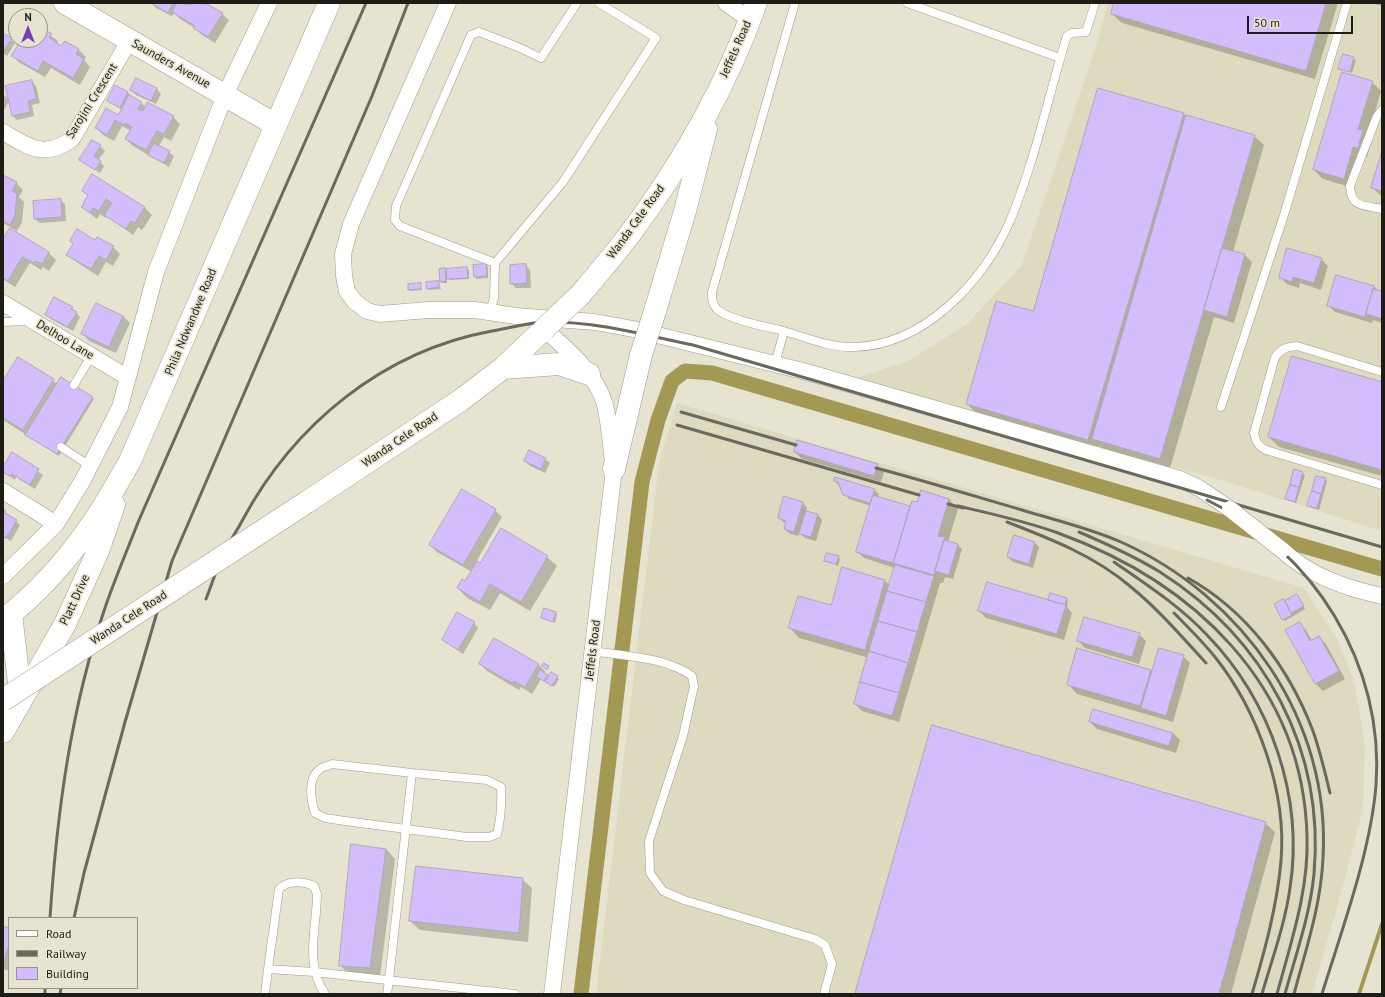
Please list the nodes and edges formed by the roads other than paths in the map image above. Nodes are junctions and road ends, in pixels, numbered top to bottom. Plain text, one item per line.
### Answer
1 (65, 3) edge
2 (270, 3) edge
3 (329, 3) edge
4 (448, 3) edge
5 (577, 3) edge
6 (599, 3) edge
7 (726, 3) edge
8 (795, 3) edge
9 (907, 3) edge
10 (1095, 3) edge
11 (1347, 3) edge
12 (753, 12) edge
13 (129, 41) junction
14 (1060, 58) junction
15 (225, 95) junction
16 (715, 95) junction
17 (1382, 110) edge
18 (276, 125) junction
19 (3, 132) edge
20 (1382, 210) edge
21 (495, 263) junction
22 (3, 303) edge
23 (490, 311) junction
24 (3, 321) edge
25 (34, 321) junction
26 (784, 331) junction
27 (538, 335) junction
28 (92, 355) junction
29 (775, 364) junction
30 (503, 368) junction
31 (1382, 372) edge
32 (589, 374) junction
33 (127, 376) junction
34 (74, 385) dead end
35 (1221, 407) dead end
36 (62, 447) dead end
37 (130, 461) junction
38 (90, 466) junction
39 (614, 469) junction
40 (1382, 485) edge
41 (3, 491) edge
42 (56, 524) junction
43 (3, 576) edge
44 (1382, 596) edge
45 (7, 617) edge
46 (592, 651) junction
47 (12, 700) edge
48 (3, 732) edge
49 (412, 774) junction
50 (405, 829) junction
51 (268, 969) junction
52 (314, 972) junction
53 (389, 980) junction
54 (265, 994) edge
55 (325, 994) edge
56 (387, 994) edge
57 (515, 994) edge
58 (552, 994) edge
59 (824, 994) edge

1 - 13 main road, Saunders Avenue
2 - 15 street
3 - 18 main road, Phila Ndwandwe Road
4 - 23 street
5 - 21 lane
6 - 21 lane
7 - 12 street
8 - 26 lane
9 - 14 lane
10 - 14 lane
11 - 35 lane
12 - 16 main road, Jeffels Road
13 - 15 main road, Saunders Avenue
13 - 19 street, Sarojini Crescent
14 - 26 lane
15 - 18 main road, Saunders Avenue
15 - 33 street
16 - 27 main road, Wanda Cele Road, bridge
16 - 39 main road, bridge
17 - 20 lane
18 - 37 main road, Phila Ndwandwe Road
21 - 23 lane
22 - 25 street, Delhoo Lane
23 - 29 street
24 - 25 lane
25 - 28 street, Delhoo Lane
26 - 29 lane
27 - 30 main road, Wanda Cele Road
27 - 32 street, Jeffels Road
28 - 33 street, Delhoo Lane
28 - 34 lane
29 - 44 street, bridge
30 - 32 main road
30 - 47 main road, Wanda Cele Road, bridge
31 - 40 lane
32 - 39 street, Jeffels Road
33 - 38 street
36 - 38 lane
37 - 45 main road, Phila Ndwandwe Road
37 - 47 main road, Platt Drive
38 - 42 street
39 - 46 street, Jeffels Road
41 - 42 street
42 - 43 street
45 - 47 main road, Phila Ndwandwe Road
46 - 58 street, Jeffels Road
46 - 59 lane
47 - 48 main road, Platt Drive
49 - 50 lane
49 - 50 lane
49 - 50 lane
50 - 53 lane
51 - 52 lane
51 - 52 lane
51 - 54 lane
52 - 53 lane
52 - 55 lane
53 - 56 lane
53 - 57 lane

